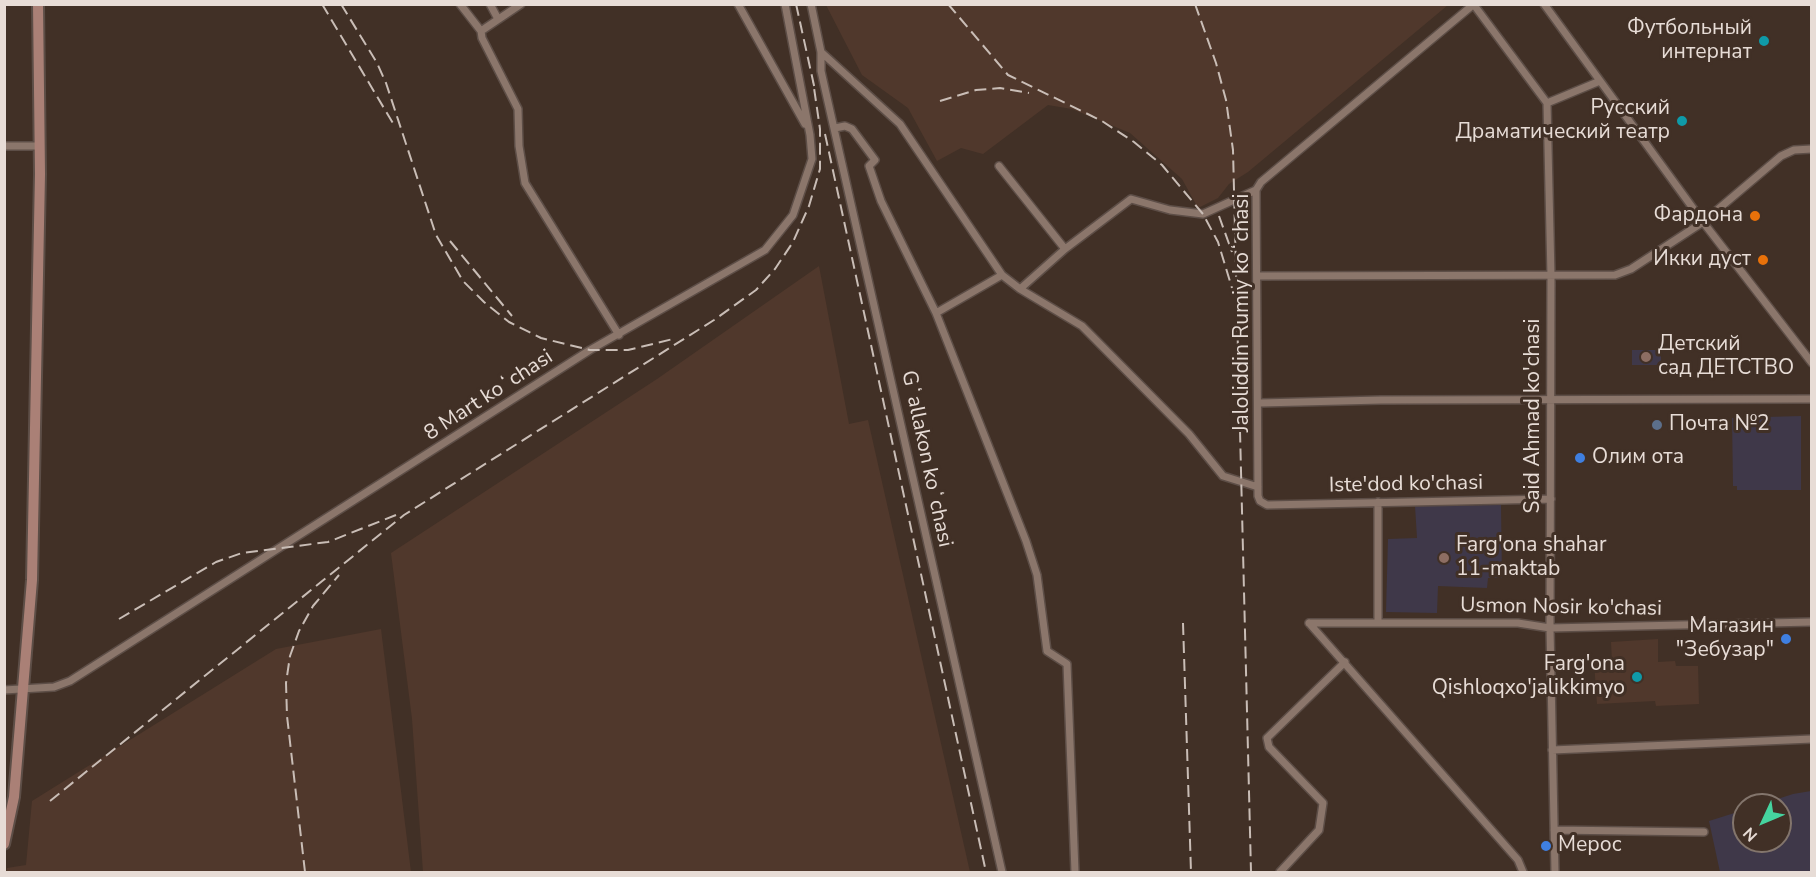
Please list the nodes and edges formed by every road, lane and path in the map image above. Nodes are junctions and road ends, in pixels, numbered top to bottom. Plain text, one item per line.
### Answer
1 (38, 4) edge
2 (460, 4) edge
3 (490, 4) edge
4 (521, 4) edge
5 (738, 4) edge
6 (785, 4) edge
7 (812, 4) edge
8 (1544, 4) edge
9 (1474, 5) edge
10 (498, 19) junction
11 (481, 31) junction
12 (821, 52) junction
13 (1600, 81) junction
14 (1547, 103) junction
15 (835, 128) junction
16 (808, 129) junction
17 (4, 146) edge
18 (39, 146) junction
19 (1812, 148) edge
20 (999, 166) dead end
21 (1256, 190) junction
22 (1703, 222) junction
23 (1065, 249) junction
24 (1002, 275) junction
25 (1258, 276) junction
26 (1551, 276) junction
27 (1020, 289) junction
28 (936, 313) junction
29 (619, 335) junction
30 (1812, 363) edge
31 (1812, 399) edge
32 (1551, 400) junction
33 (1260, 403) junction
34 (1258, 487) junction
35 (1551, 499) junction
36 (1378, 502) junction
37 (1263, 504) joint
38 (1378, 622) junction
39 (1812, 622) edge
40 (1550, 628) junction
41 (1345, 663) junction
42 (24, 689) junction
43 (4, 690) edge
44 (1812, 739) edge
45 (1552, 750) junction
46 (1554, 830) junction
47 (1704, 832) dead end
48 (4, 844) edge
49 (1002, 873) edge
50 (1075, 873) edge
51 (1280, 873) edge
52 (1523, 873) edge
53 (1555, 873) edge

1 - 18 main road
2 - 11 street
3 - 10 street
4 - 10 street
5 - 16 street
6 - 16 street, 8 Mart koʻchasi
7 - 12 street, Gʻallakon koʻchasi
8 - 13 street
9 - 14 street
9 - 21 street, Jaloliddin Rumiy koʻchasi
10 - 11 street
11 - 29 street
12 - 15 street, Gʻallakon koʻchasi
12 - 24 street
13 - 14 street
13 - 22 street
14 - 26 street, Said Ahmad ko'chasi
15 - 28 street
15 - 49 street, Gʻallakon koʻchasi
16 - 29 street, 8 Mart koʻchasi
17 - 18 street
18 - 42 main road
19 - 22 street
20 - 23 street
21 - 23 street
21 - 25 street, Jaloliddin Rumiy koʻchasi
22 - 26 street
22 - 30 street
23 - 27 street
24 - 27 street
24 - 28 street
25 - 26 street
25 - 33 street, Jaloliddin Rumiy koʻchasi
26 - 32 street, Said Ahmad ko'chasi
27 - 34 street
28 - 50 street
29 - 42 street, 8 Mart koʻchasi
31 - 32 street
32 - 33 street
32 - 35 street, Said Ahmad ko'chasi
33 - 34 street, Jaloliddin Rumiy koʻchasi
34 - 37 street, Jaloliddin Rumiy koʻchasi
35 - 36 street, Iste'dod ko'chasi
35 - 40 street, Said Ahmad ko'chasi
36 - 37 street, Iste'dod ko'chasi
36 - 38 street
38 - 40 street, Usmon Nosir ko'chasi
38 - 41 street, Usmon Nosir ko'chasi
39 - 40 street, Usmon Nosir ko'chasi
40 - 45 street, Said Ahmad ko'chasi
41 - 51 street
41 - 52 street
42 - 43 street, 8 Mart koʻchasi
42 - 48 main road
44 - 45 street
45 - 46 street, Said Ahmad ko'chasi
46 - 47 street
46 - 53 street, Said Ahmad ko'chasi

